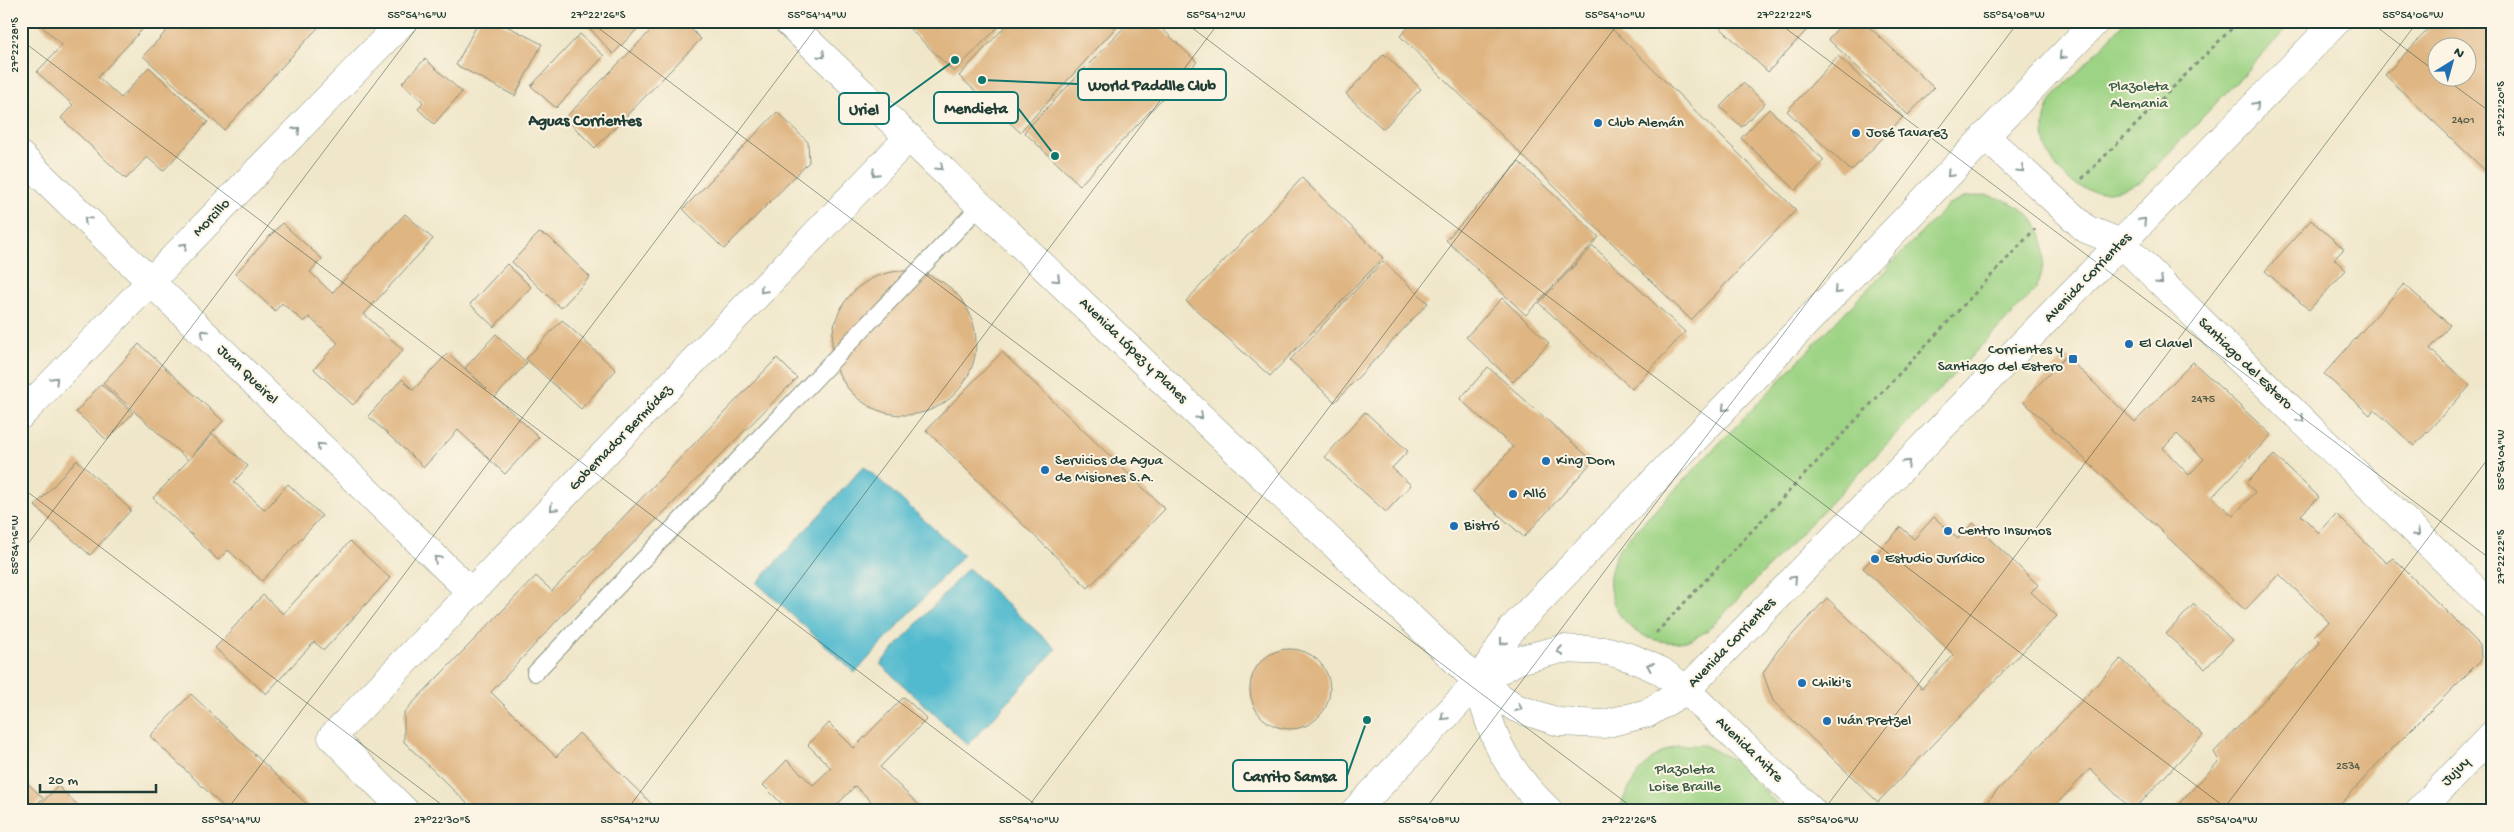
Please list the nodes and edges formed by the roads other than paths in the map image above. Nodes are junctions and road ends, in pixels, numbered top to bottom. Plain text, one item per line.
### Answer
1 (403, 21) edge
2 (787, 21) edge
3 (2096, 21) edge
4 (2337, 21) edge
5 (1985, 136) junction
6 (909, 138) junction
7 (21, 156) edge
8 (980, 206) junction
9 (2121, 243) junction
10 (150, 281) junction
11 (21, 415) edge
12 (472, 593) junction
13 (2493, 607) edge
14 (535, 673) dead end
15 (1478, 682) junction
16 (1686, 690) junction
17 (2493, 734) edge
18 (1543, 805) edge
19 (406, 811) edge
20 (1355, 811) edge
21 (1812, 811) edge
22 (2419, 811) edge

10 -> 1 main road, Morcillo
2 -> 6 main road, Avenida López y Planes
3 -> 5 main road
9 -> 4 main road, Avenida Corrientes
5 -> 9 main road, Santiago del Estero
5 -> 15 main road
6 -> 8 main road, Avenida López y Planes
6 -> 12 main road, Gobernador Bermúdez
10 -> 7 main road, Juan Queirel
8 - 14 lane
8 -> 15 main road, Avenida López y Planes
9 -> 13 main road, Santiago del Estero
16 -> 9 main road, Avenida Corrientes
11 -> 10 main road, Morcillo
12 -> 10 main road, Juan Queirel
12 - 19 main road, Gobernador Bermúdez
16 -> 15 main road, Avenida Mitre
15 -> 16 main road, Avenida Corrientes
15 - 18 main road
15 -> 20 main road
16 - 21 main road, Avenida Mitre
17 - 22 main road, Jujuy

